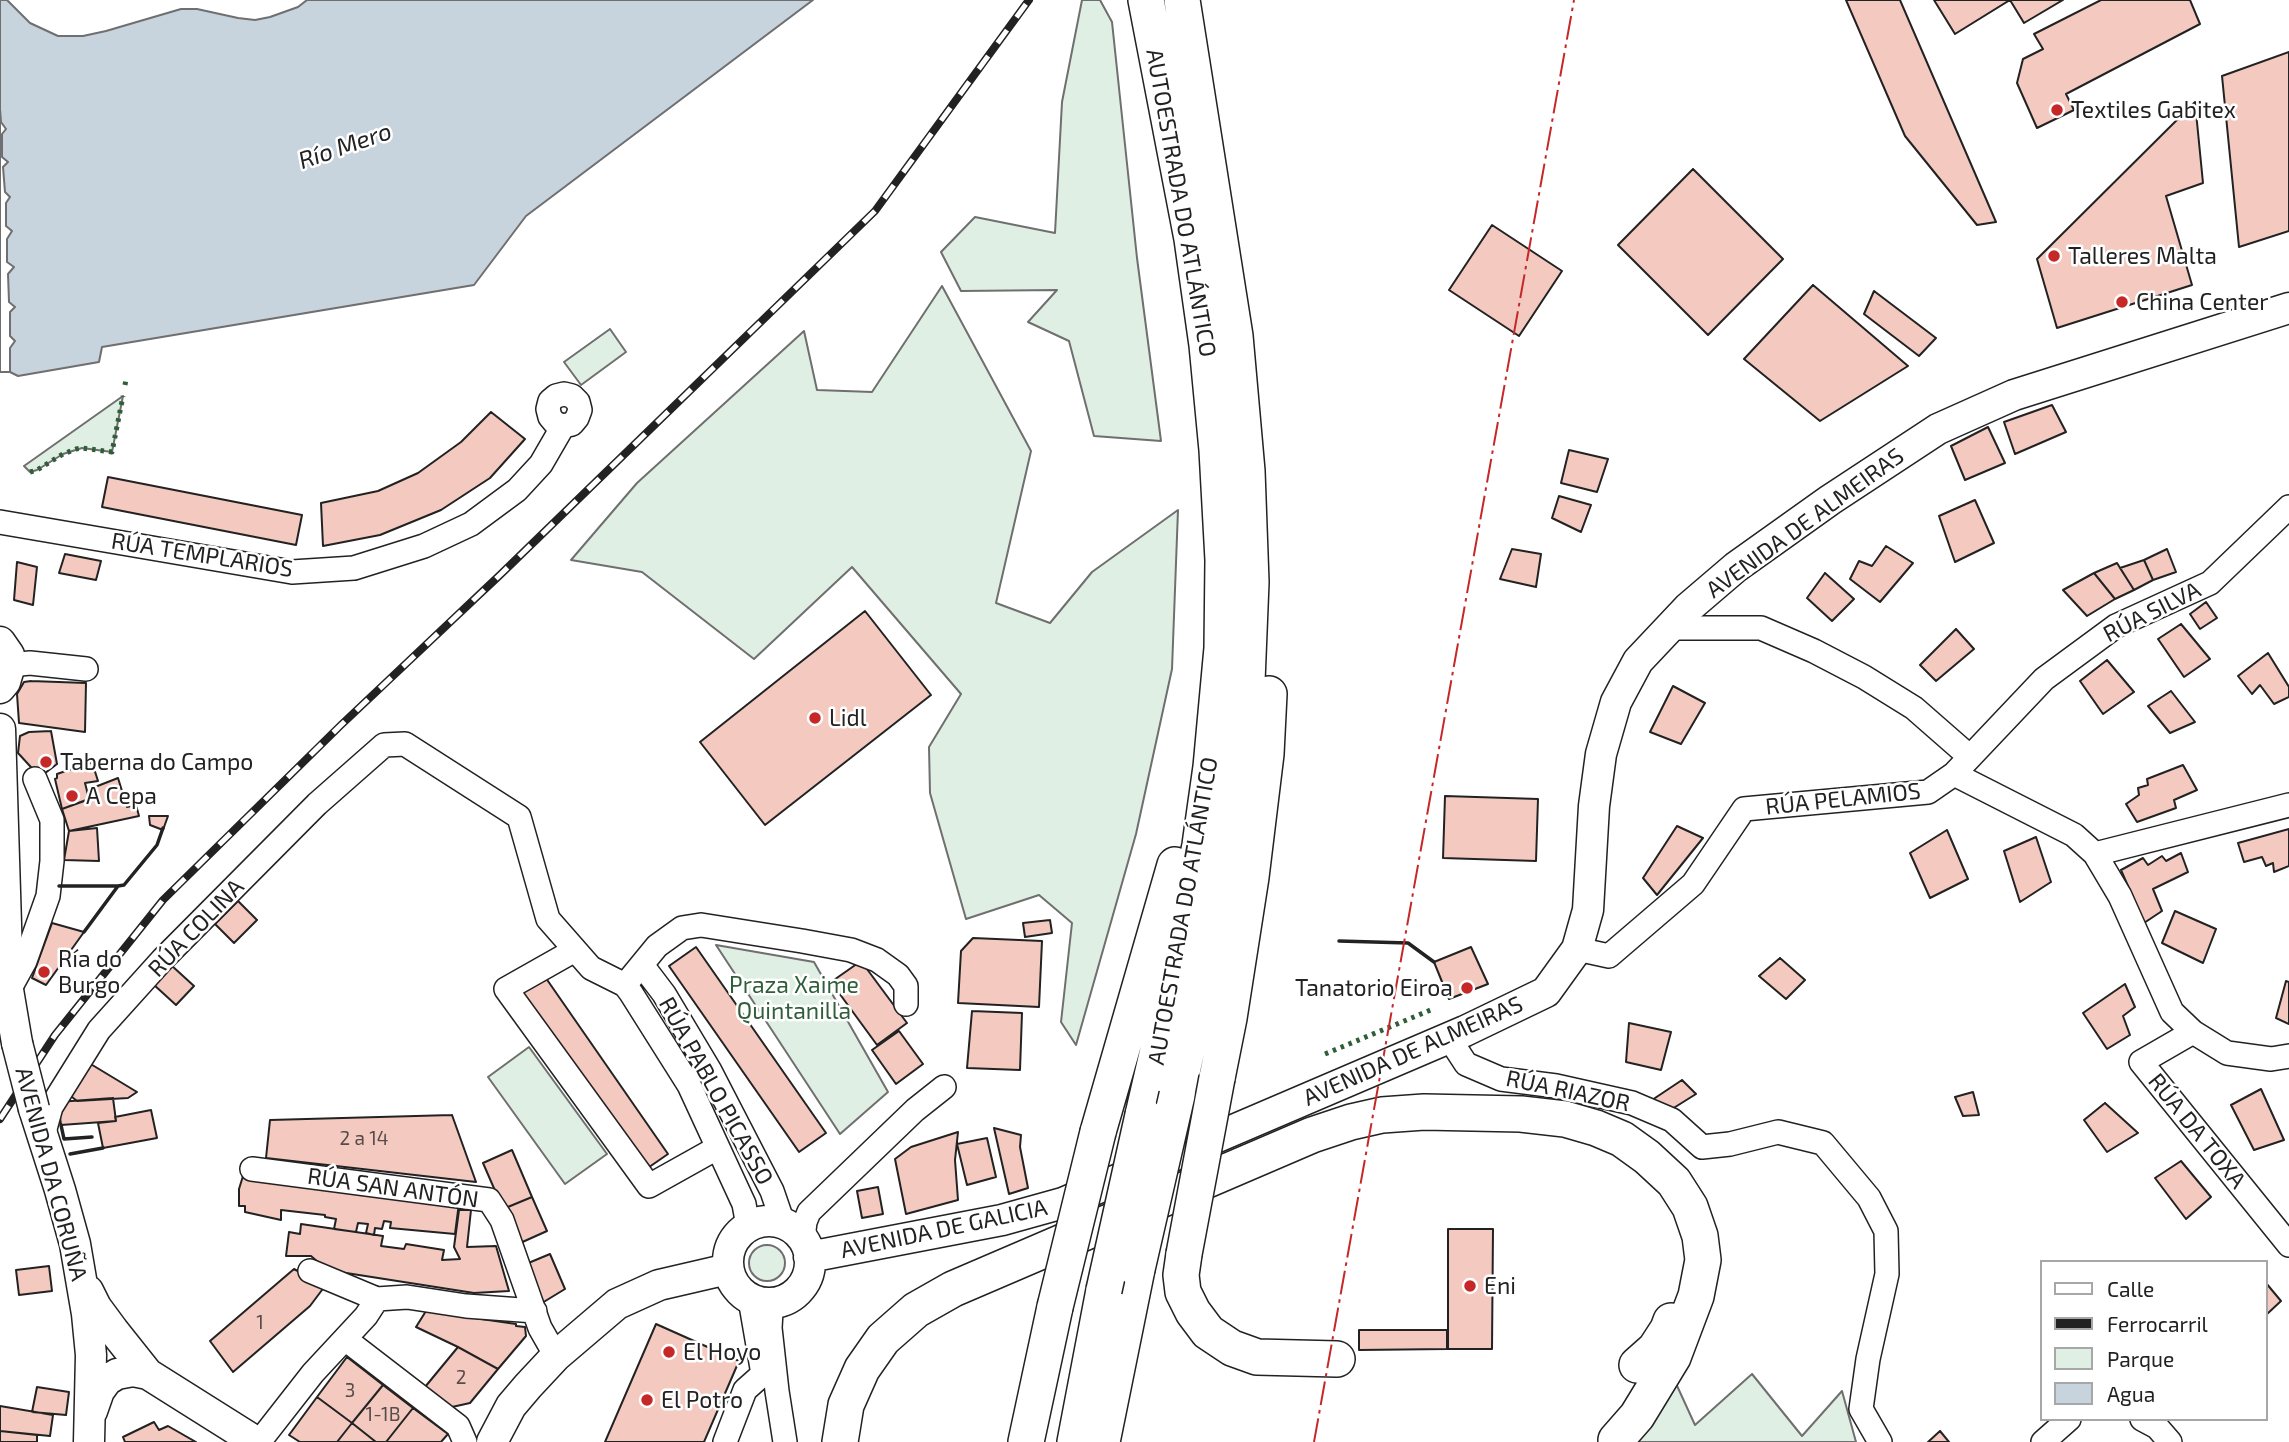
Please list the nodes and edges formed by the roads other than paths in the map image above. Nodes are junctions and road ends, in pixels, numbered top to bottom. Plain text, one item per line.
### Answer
1 (1146, 0) edge
2 (1182, 0) edge
3 (2289, 308) edge
4 (563, 426) dead end
5 (1247, 471) junction
6 (2289, 507) edge
7 (0, 522) edge
8 (1668, 628) junction
9 (3, 665) edge
10 (86, 669) dead end
11 (0, 729) edge
12 (1970, 757) junction
13 (1211, 767) junction
14 (1954, 774) junction
15 (35, 779) dead end
16 (2289, 805) edge
17 (2095, 854) junction
18 (0, 944) edge
19 (1577, 949) junction
20 (575, 950) junction
21 (642, 965) junction
22 (4, 985) edge
23 (625, 985) junction
24 (906, 1004) dead end
25 (8, 1032) edge
26 (2193, 1032) junction
27 (1449, 1038) junction
28 (2289, 1056) edge
29 (944, 1087) dead end
30 (38, 1122) junction
31 (1231, 1131) joint
32 (717, 1148) junction
33 (252, 1169) dead end
34 (748, 1226) junction
35 (796, 1227) junction
36 (2289, 1245) edge
37 (728, 1269) junction
38 (310, 1271) dead end
39 (80, 1274) junction
40 (377, 1299) junction
41 (763, 1301) junction
42 (535, 1311) junction
43 (345, 1339) junction
44 (556, 1356) junction
45 (1673, 1357) junction
46 (1337, 1359) dead end
47 (148, 1374) junction
48 (2067, 1421) edge
49 (2146, 1421) edge
50 (89, 1430) edge
51 (492, 1439) edge
52 (1616, 1440) dead end
53 (258, 1442) edge
54 (465, 1442) edge
55 (724, 1442) edge
56 (785, 1442) edge
57 (840, 1442) edge
58 (857, 1442) edge
59 (1026, 1442) edge
60 (1075, 1442) edge
61 (1102, 1442) edge
62 (1880, 1442) edge
63 (2043, 1442) edge
64 (2170, 1442) edge

1 - 13 highway, AUTOESTRADA DO ATLÁNTICO
2 - 5 highway, AUTOESTRADA DO ATLÁNTICO
3 - 8 main road, AVENIDA DE ALMEIRAS
4 - 7 street, RÚA TEMPLARIOS
5 - 46 highway, bridge
5 - 61 highway, AUTOESTRADA DO ATLÁNTICO, bridge
6 - 12 street, RÚA SILVA
8 - 12 street
8 - 19 main road, AVENIDA DE ALMEIRAS
9 - 10 street
11 - 22 main road, AVENIDA DA CORUÑA
12 - 14 street, RÚA SILVA
13 - 59 highway, bridge
13 - 60 highway, AUTOESTRADA DO ATLÁNTICO, bridge
14 - 17 street
14 - 19 street, RÚA PELAMIOS
15 - 22 street
16 - 17 street
17 - 26 street
18 - 22 main road, AVENIDA DA CORUÑA
19 - 27 main road, AVENIDA DE ALMEIRAS
20 - 23 street
20 - 30 street, RÚA COLINA
20 - 32 street
21 - 23 street
21 - 24 street
21 - 35 street, RÚA PABLO PICASSO
22 - 25 main road, AVENIDA DA CORUÑA
23 - 32 street, RÚA PABLO PICASSO
25 - 30 main road, AVENIDA DA CORUÑA, bridge
26 - 28 street
26 - 36 street, RÚA DA TOXA
27 - 31 main road, AVENIDA DE ALMEIRAS
27 - 62 street, RÚA RIAZOR
29 - 35 street
30 - 39 main road, AVENIDA DA CORUÑA
31 - 35 main road, AVENIDA DE GALICIA
32 - 34 street, RÚA PABLO PICASSO
33 - 42 street, RÚA SAN ANTÓN
34 - 35 main road, AVENIDA DE GALICIA
34 - 37 main road
35 - 41 main road, AVENIDA DE GALICIA
37 - 41 main road
37 - 44 main road
38 - 40 street
39 - 47 main road
39 - 50 main road, AVENIDA DA CORUÑA
40 - 42 street
40 - 43 street
41 - 55 street
41 - 56 street
42 - 44 street, RÚA SAN ANTÓN
43 - 53 street
43 - 54 street
44 - 51 main road
45 - 52 highway
45 - 57 highway
45 - 58 highway
47 - 50 main road
47 - 53 main road
48 - 63 street
49 - 64 street

